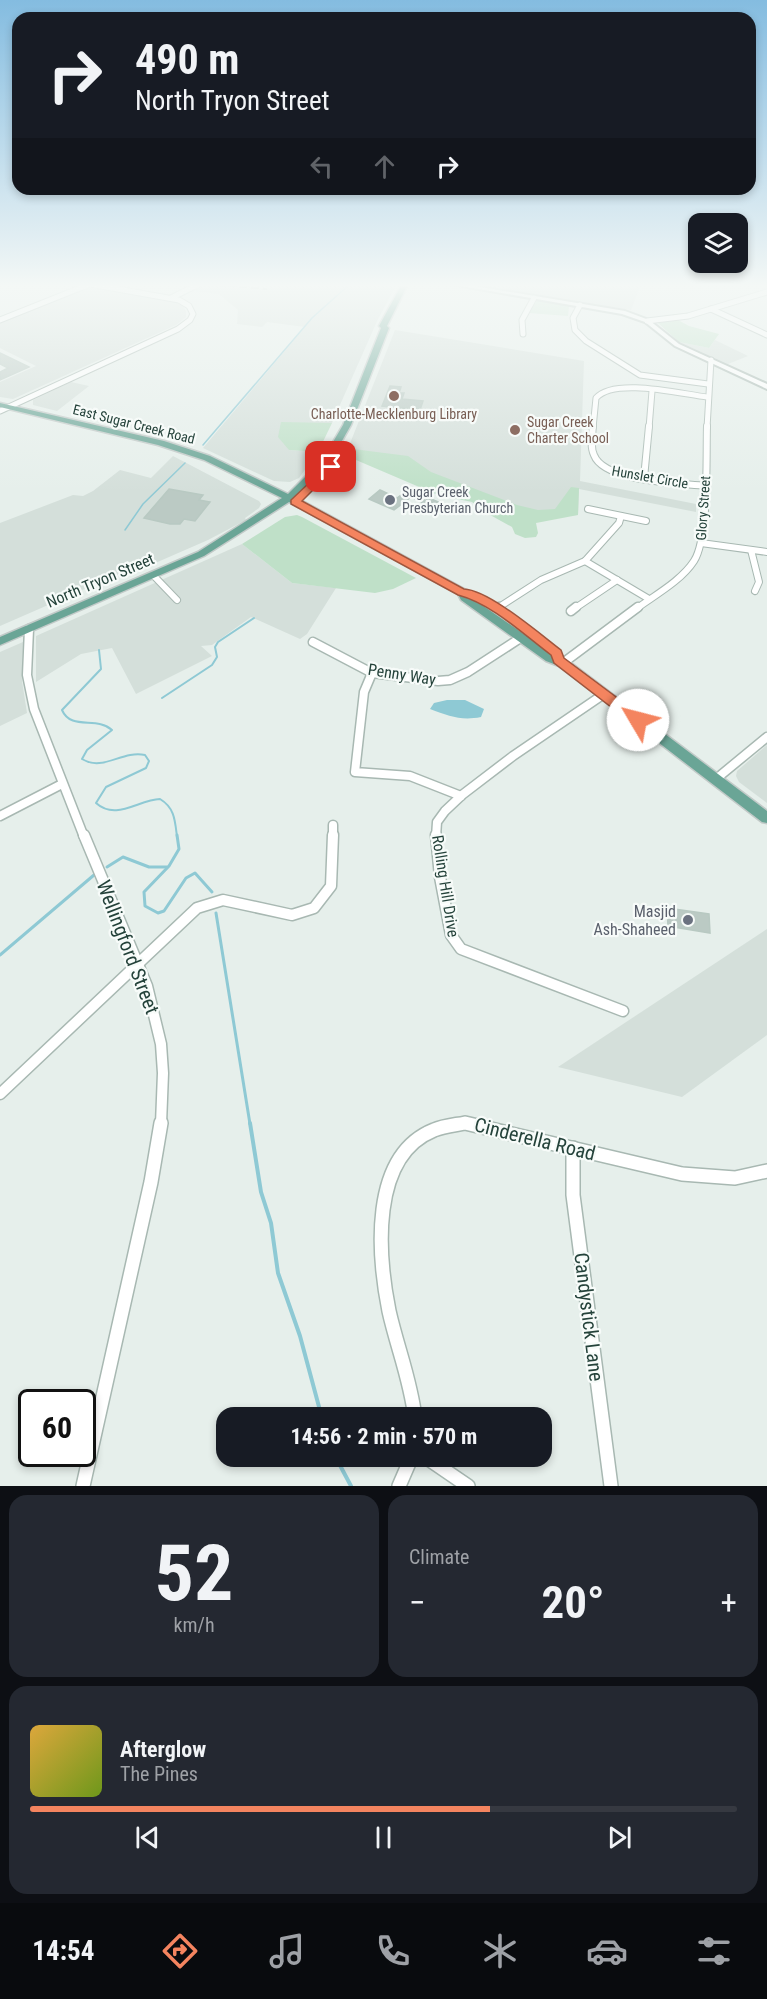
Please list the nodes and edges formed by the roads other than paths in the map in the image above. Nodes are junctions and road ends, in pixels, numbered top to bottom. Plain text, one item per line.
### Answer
1 (121, 353) edge
2 (375, 353) edge
3 (606, 353) edge
4 (697, 353) edge
5 (711, 360) junction
6 (708, 384) junction
7 (767, 387) edge
8 (652, 391) junction
9 (708, 398) junction
10 (3, 408) edge
11 (644, 478) junction
12 (705, 486) junction
13 (292, 500) junction
14 (588, 509) dead end
15 (621, 516) junction
16 (646, 521) dead end
17 (701, 543) junction
18 (751, 550) junction
19 (767, 552) edge
20 (585, 561) junction
21 (153, 575) junction
22 (617, 580) junction
23 (754, 591) dead end
24 (462, 592) junction
25 (649, 599) junction
26 (177, 600) dead end
27 (496, 609) junction
28 (571, 611) dead end
29 (29, 629) junction
30 (522, 637) junction
31 (0, 641) edge
32 (313, 642) dead end
33 (561, 662) junction
34 (372, 673) junction
35 (604, 694) junction
36 (767, 737) edge
37 (716, 779) junction
38 (62, 784) junction
39 (461, 796) junction
40 (0, 816) edge
41 (767, 818) edge
42 (333, 825) dead end
43 (137, 963) junction
44 (623, 1011) dead end
45 (0, 1094) edge
46 (573, 1148) junction
47 (767, 1172) edge
48 (413, 1407) edge
49 (407, 1467) edge
50 (440, 1467) edge
51 (83, 1486) edge
52 (399, 1486) edge
53 (468, 1486) edge
54 (611, 1486) edge

1 - 10 street
2 - 13 main road, North Tryon Street
3 - 6 street
4 - 5 street
5 - 6 street, Glory Street
5 - 7 street
6 - 9 street, Glory Street
8 - 9 street, Hunslet Circle
8 - 11 street
8 - 11 street, Hunslet Circle
9 - 12 street, Glory Street
10 - 13 main road, East Sugar Creek Road
11 - 12 street, Hunslet Circle
12 - 17 street, Glory Street
13 - 21 main road, North Tryon Street
13 - 24 main road, East Sugar Creek Road
14 - 15 street
15 - 16 street
15 - 20 street
17 - 18 street
17 - 25 street, Glory Street
18 - 19 street
18 - 23 street
20 - 22 street
20 - 27 street
21 - 26 street
21 - 29 main road, North Tryon Street
22 - 25 street
22 - 28 street
24 - 27 main road
24 - 30 main road
25 - 33 street, Glory Street
27 - 33 main road
29 - 31 main road, North Tryon Street
29 - 38 street, Wellingford Street
30 - 33 main road
30 - 34 street, Penny Way
32 - 34 street, Penny Way
33 - 35 main road
34 - 39 street
35 - 37 main road
35 - 39 street, Rolling Hill Drive
36 - 37 street
37 - 41 main road
38 - 40 street
38 - 43 street, Wellingford Street
39 - 44 street, Rolling Hill Drive
42 - 43 street
43 - 45 street
43 - 51 street, Wellingford Street
46 - 47 street, Cinderella Road
46 - 48 street, Cinderella Road
46 - 54 street, Candystick Lane
49 - 52 street
50 - 53 street

